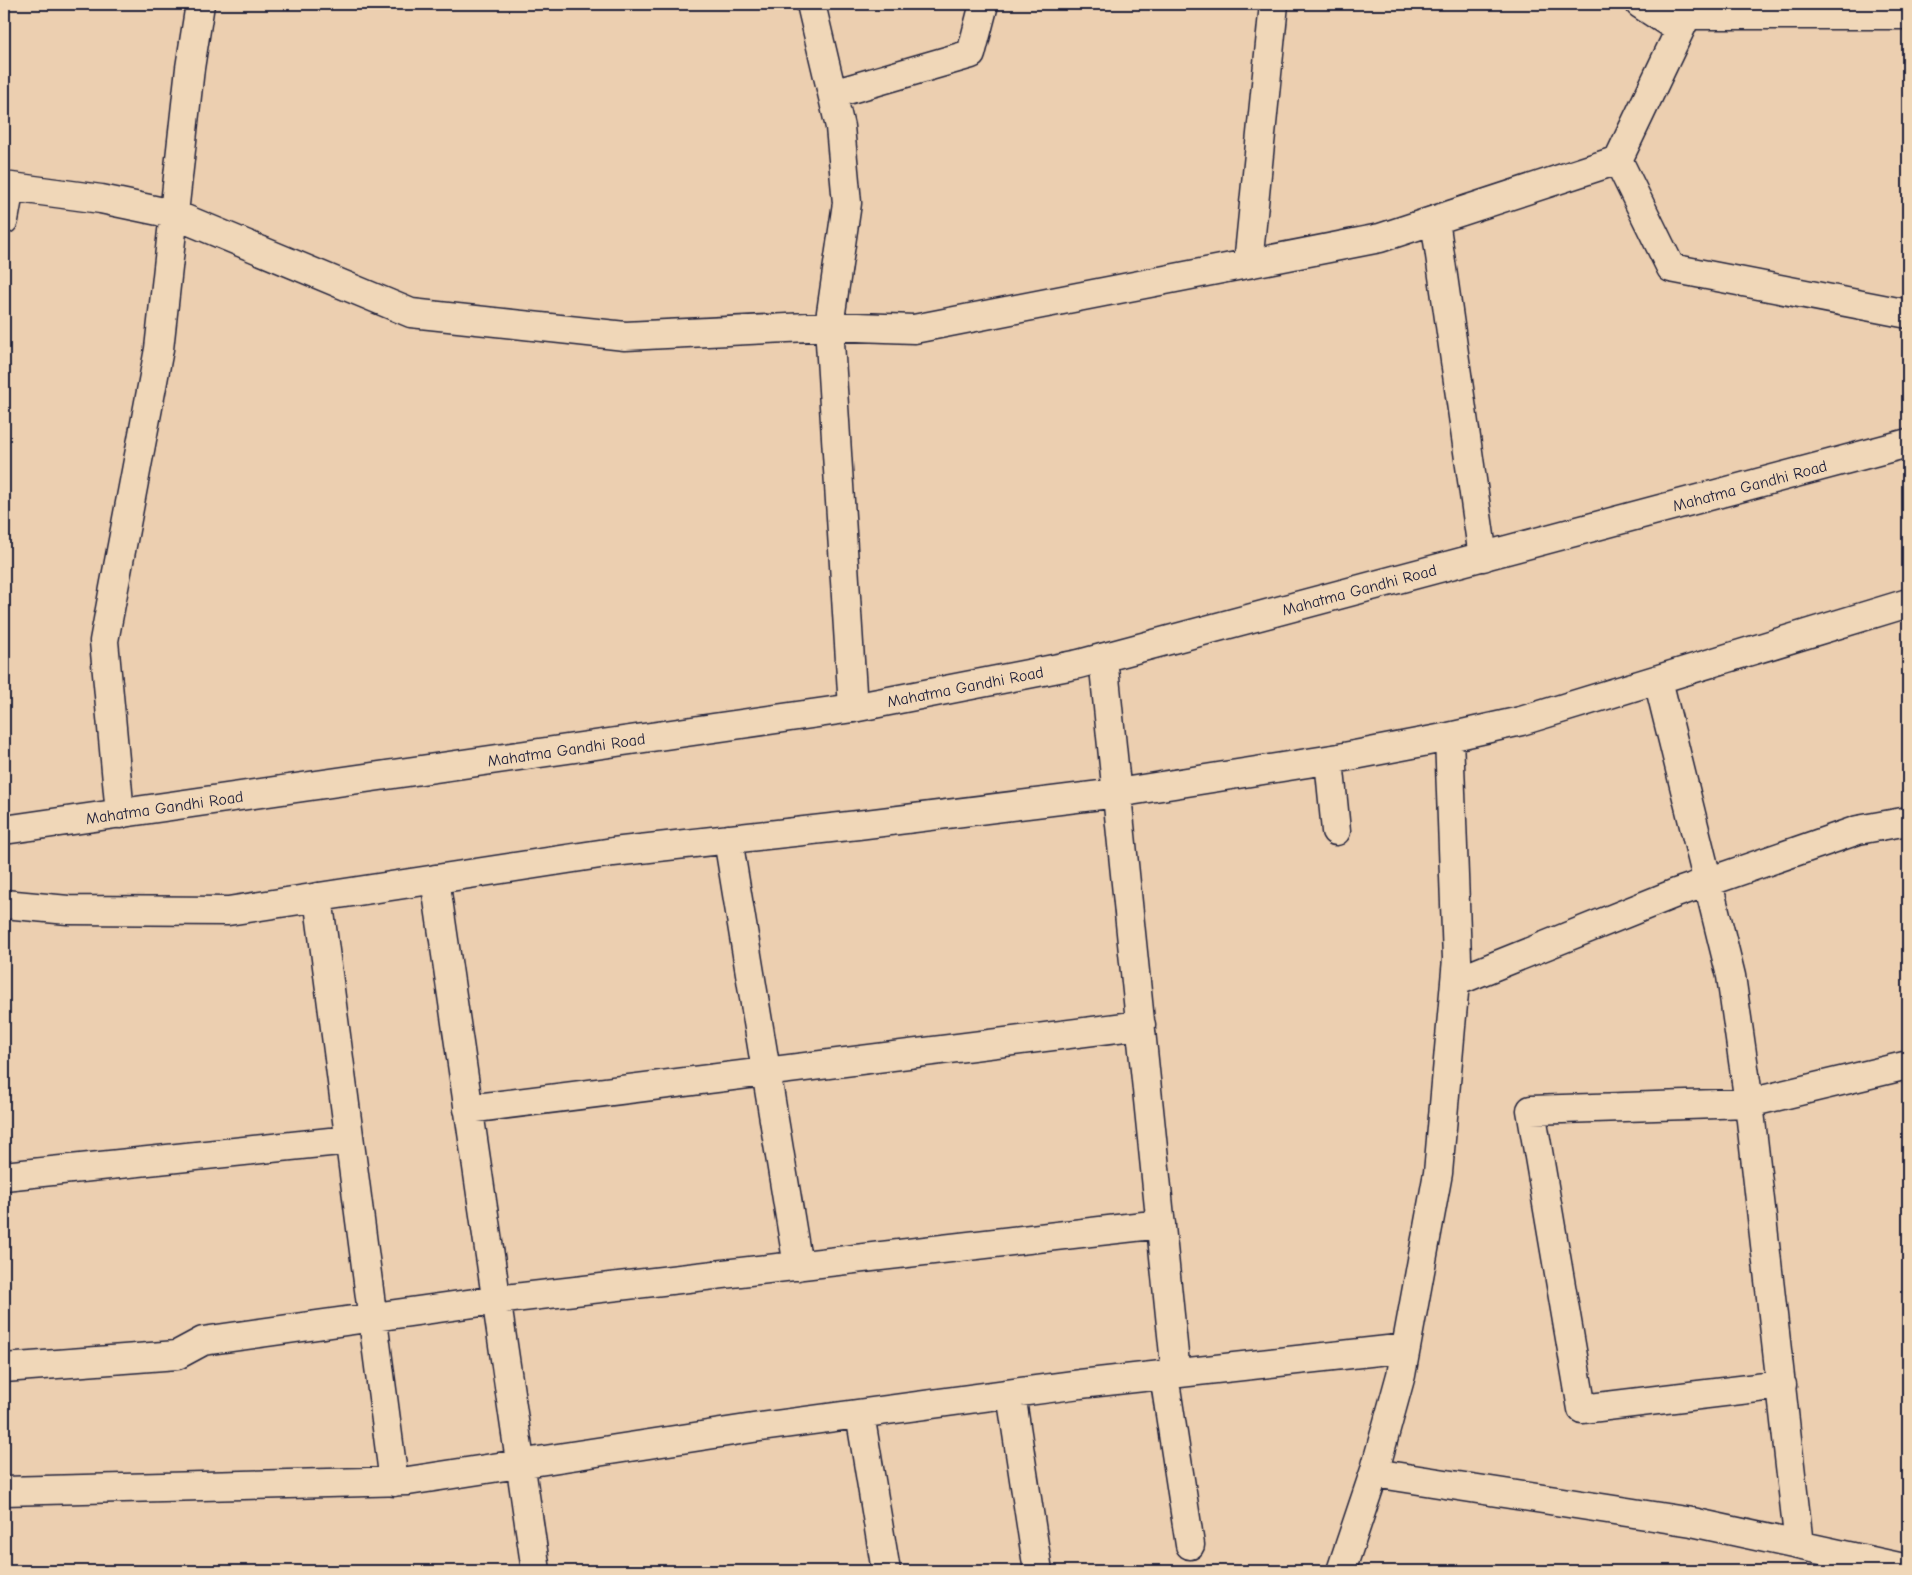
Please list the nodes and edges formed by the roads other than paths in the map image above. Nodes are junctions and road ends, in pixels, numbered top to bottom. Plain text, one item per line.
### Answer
1 (200, 4) edge
2 (811, 4) edge
3 (984, 4) edge
4 (1274, 4) edge
5 (1640, 4) edge
6 (1908, 15) edge
7 (1680, 30) junction
8 (832, 94) junction
9 (1618, 160) junction
10 (7, 186) edge
11 (173, 214) junction
12 (4, 220) edge
13 (1435, 220) junction
14 (1248, 264) junction
15 (1908, 314) edge
16 (829, 326) junction
17 (1908, 443) edge
18 (1483, 557) junction
19 (1908, 603) edge
20 (1103, 658) junction
21 (1658, 680) junction
22 (853, 708) junction
23 (1448, 738) junction
24 (1329, 760) junction
25 (1117, 793) junction
26 (120, 814) junction
27 (1908, 821) edge
28 (4, 830) edge
29 (1336, 831) dead end
30 (728, 839) junction
31 (435, 880) junction
32 (1708, 882) junction
33 (318, 897) junction
34 (4, 904) edge
35 (1455, 982) junction
36 (1141, 1025) junction
37 (1908, 1065) edge
38 (766, 1072) junction
39 (1749, 1103) junction
40 (468, 1108) junction
41 (349, 1140) junction
42 (4, 1176) edge
43 (1161, 1224) junction
44 (798, 1266) junction
45 (496, 1300) junction
46 (372, 1317) junction
47 (1406, 1348) junction
48 (4, 1368) edge
49 (1170, 1374) junction
50 (1782, 1385) junction
51 (1011, 1394) junction
52 (860, 1414) junction
53 (520, 1464) junction
54 (1374, 1473) junction
55 (394, 1482) junction
56 (4, 1491) edge
57 (1190, 1545) dead end
58 (1799, 1545) junction
59 (1908, 1569) edge
60 (536, 1571) edge
61 (886, 1571) edge
62 (1038, 1571) edge
63 (1342, 1571) edge

1 - 11 street
2 - 8 street
3 - 8 street
4 - 14 street
5 - 7 street
6 - 7 street
7 - 9 street
8 - 16 street
9 - 13 street
9 - 15 street
10 - 11 street
10 - 12 street
11 - 16 street
11 - 26 street
13 - 14 street
13 - 18 street
14 - 16 street
16 - 22 street
17 - 18 street, Mahatma Gandhi Road
18 - 20 street, Mahatma Gandhi Road
19 - 21 street
20 - 22 street, Mahatma Gandhi Road
20 - 25 street
21 - 23 street
21 - 32 street
22 - 26 street, Mahatma Gandhi Road
23 - 24 street
23 - 35 street
24 - 25 street
24 - 29 street
25 - 30 street
25 - 36 street
26 - 28 street, Mahatma Gandhi Road
27 - 32 street
30 - 31 street
30 - 38 street
31 - 33 street
31 - 40 street
32 - 35 street
32 - 39 street
33 - 34 street
33 - 41 street
35 - 47 street
36 - 38 street
36 - 43 street
37 - 39 street
38 - 40 street
38 - 44 street
39 - 50 street
39 - 50 street
40 - 45 street
41 - 42 street
41 - 46 street
43 - 44 street
43 - 49 street
44 - 45 street
45 - 46 street
45 - 53 street
46 - 48 street
46 - 55 street
47 - 49 street
47 - 54 street
49 - 51 street
49 - 57 street
50 - 58 street
51 - 52 street
51 - 62 street
52 - 53 street
52 - 61 street
53 - 55 street
53 - 60 street
54 - 58 street
54 - 63 street
55 - 56 street
58 - 59 street

